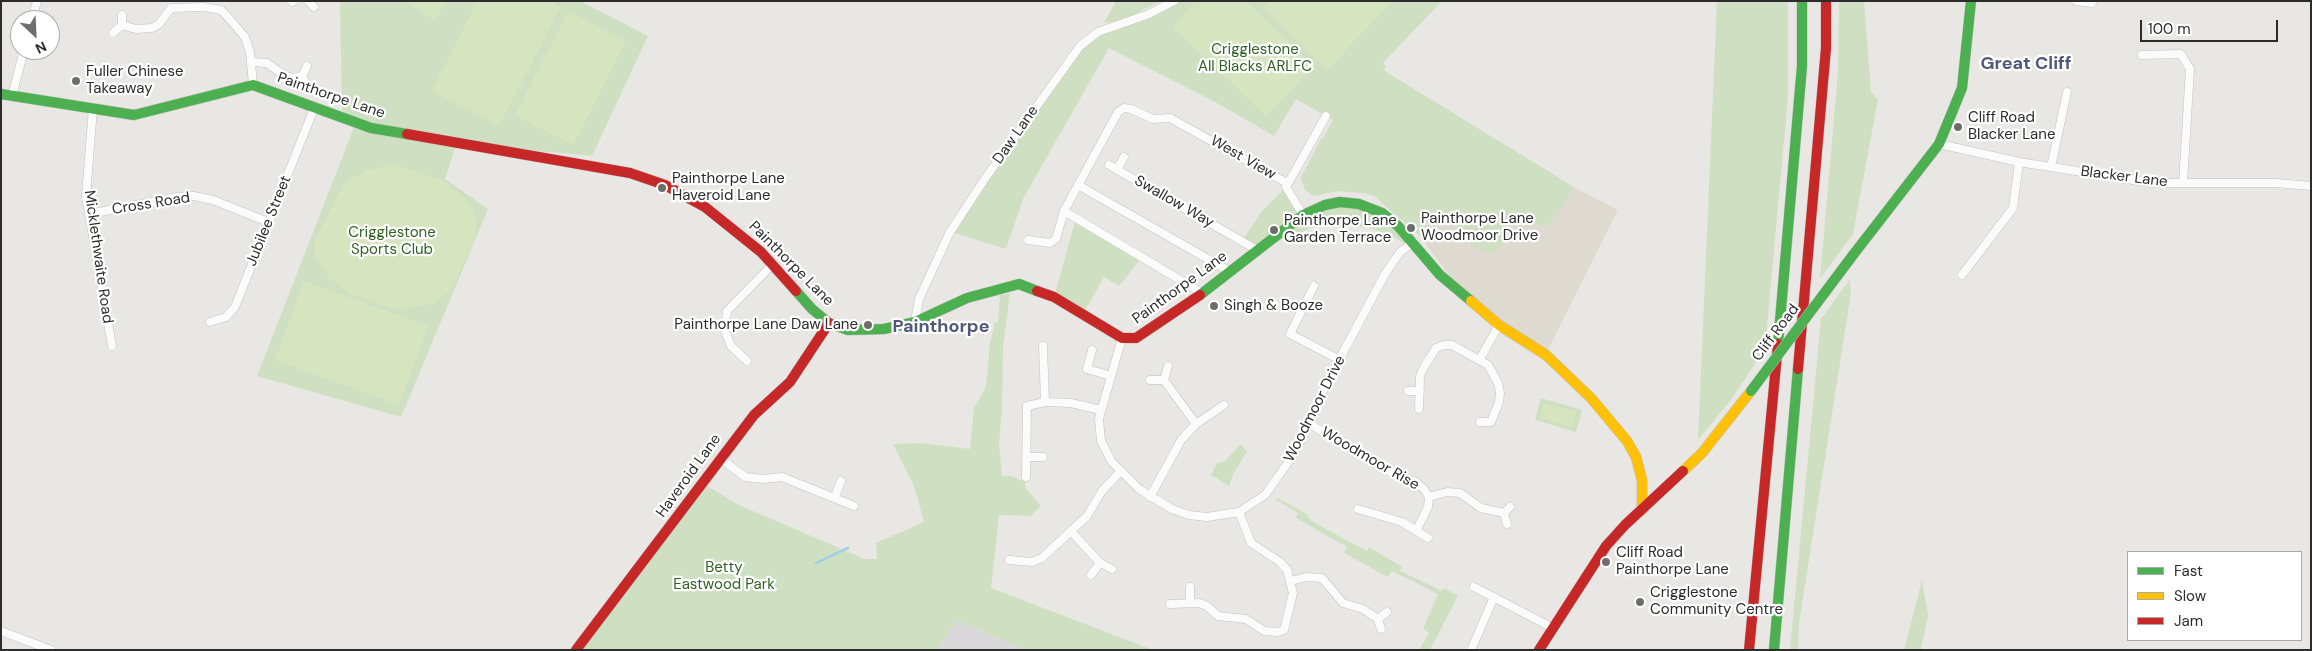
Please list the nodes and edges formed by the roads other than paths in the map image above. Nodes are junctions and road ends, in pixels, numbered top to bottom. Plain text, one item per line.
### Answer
1 (1174, 1) edge
2 (1802, 1) edge
3 (1826, 1) edge
4 (1972, 1) edge
5 (2076, 1) edge
6 (2092, 3) dead end
7 (169, 5) edge
8 (122, 14) dead end
9 (122, 25) junction
10 (112, 33) dead end
11 (2142, 55) dead end
12 (20, 60) edge
13 (252, 62) junction
14 (307, 66) dead end
15 (302, 76) junction
16 (307, 84) dead end
17 (253, 86) junction
18 (2067, 92) dead end
19 (5, 96) edge
20 (315, 106) junction
21 (93, 108) junction
22 (1326, 116) dead end
23 (1939, 144) junction
24 (1124, 157) dead end
25 (2019, 162) junction
26 (1109, 165) dead end
27 (2051, 167) junction
28 (1117, 170) junction
29 (1287, 183) junction
30 (2183, 183) junction
31 (1078, 185) junction
32 (2311, 186) edge
33 (1064, 211) junction
34 (89, 214) junction
35 (1303, 214) junction
36 (268, 222) junction
37 (1028, 240) dead end
38 (1414, 242) junction
39 (1257, 250) junction
40 (773, 264) junction
41 (1229, 271) junction
42 (1962, 275) dead end
43 (1314, 286) dead end
44 (1202, 293) junction
45 (210, 322) dead end
46 (915, 322) junction
47 (830, 323) junction
48 (1499, 325) junction
49 (1122, 338) junction
50 (112, 346) dead end
51 (1043, 346) dead end
52 (1092, 350) dead end
53 (1044, 358) junction
54 (1054, 358) dead end
55 (1480, 359) junction
56 (1340, 360) junction
57 (747, 361) dead end
58 (1168, 366) dead end
59 (1111, 376) junction
60 (1150, 380) dead end
61 (1164, 380) junction
62 (1408, 391) dead end
63 (1420, 391) junction
64 (1045, 402) junction
65 (1224, 405) dead end
66 (1419, 409) dead end
67 (1101, 410) junction
68 (1480, 422) dead end
69 (1196, 424) junction
70 (1310, 424) junction
71 (1026, 457) junction
72 (1043, 457) dead end
73 (720, 458) junction
74 (1120, 472) junction
75 (1026, 477) dead end
76 (841, 481) dead end
77 (834, 497) junction
78 (1150, 497) junction
79 (1429, 497) junction
80 (854, 506) dead end
81 (1358, 509) dead end
82 (1642, 510) junction
83 (1239, 512) junction
84 (1507, 524) dead end
85 (1071, 531) junction
86 (1416, 531) junction
87 (1428, 538) dead end
88 (1009, 560) dead end
89 (1028, 562) junction
90 (1100, 563) junction
91 (1112, 569) dead end
92 (1028, 571) dead end
93 (1091, 575) dead end
94 (1292, 582) junction
95 (1190, 587) dead end
96 (1474, 587) dead end
97 (1494, 597) junction
98 (1190, 602) junction
99 (1170, 604) dead end
100 (1387, 612) dead end
101 (1378, 619) junction
102 (1553, 628) junction
103 (1381, 629) dead end
104 (1, 631) edge
105 (51, 650) edge
106 (576, 650) edge
107 (1471, 650) edge
108 (1539, 650) edge
109 (1750, 650) edge
110 (1774, 650) edge

1 - 46 street, Daw Lane
2 - 109 main road
3 - 110 main road
4 - 23 main road, Cliff Road
5 - 6 street
7 - 9 street
7 - 13 street
8 - 9 street
9 - 10 street
11 - 30 street
12 - 19 street
13 - 15 street
13 - 17 street
14 - 15 street
15 - 16 street
17 - 20 main road, Painthorpe Lane
17 - 21 main road, Painthorpe Lane
18 - 27 street
19 - 21 main road, Painthorpe Lane
20 - 36 street, Jubilee Street
20 - 40 main road, Painthorpe Lane
21 - 34 street, Micklethwaite Road
22 - 29 street
23 - 25 street, Blacker Lane
23 - 82 main road, Cliff Road, bridge
24 - 28 street, Swallow Way
25 - 27 street, Blacker Lane
25 - 42 street
26 - 28 street, Swallow Way
27 - 30 street, Blacker Lane
28 - 39 street, Swallow Way
29 - 31 street, West View
29 - 35 street
30 - 32 street, Blacker Lane
31 - 33 street
31 - 41 street
33 - 37 street
33 - 44 street
34 - 36 street, Cross Road
34 - 50 street, Micklethwaite Road
35 - 38 main road, Painthorpe Lane
35 - 39 main road, Painthorpe Lane
36 - 45 street, Jubilee Street
38 - 48 main road, Painthorpe Lane
38 - 56 street, Woodmoor Drive
39 - 41 main road, Painthorpe Lane
40 - 47 main road, Painthorpe Lane
40 - 57 street
41 - 44 main road, Painthorpe Lane
43 - 56 street
44 - 49 main road, Painthorpe Lane
46 - 47 main road, Painthorpe Lane
46 - 49 main road, Painthorpe Lane
47 - 73 main road, Haveroid Lane
48 - 55 street
48 - 82 main road, Painthorpe Lane
49 - 59 street, Woodmoor Drive
51 - 53 street
52 - 59 street
53 - 54 street
53 - 64 street
55 - 63 street
55 - 68 street
56 - 70 street, Woodmoor Drive
58 - 61 street
59 - 67 street, Woodmoor Drive
60 - 61 street
61 - 69 street
62 - 63 street
63 - 66 street
64 - 67 street
64 - 71 street
65 - 69 street
67 - 74 street, Woodmoor Drive
69 - 78 street
70 - 79 street, Woodmoor Rise
70 - 83 street, Woodmoor Drive
71 - 72 street
71 - 75 street
73 - 77 street
73 - 106 main road, Haveroid Lane
74 - 78 street, Woodmoor Drive
74 - 85 street
76 - 77 street
77 - 80 street
78 - 83 street, Woodmoor Drive
79 - 84 street, Woodmoor Rise
79 - 86 street, Woodmoor Rise
81 - 86 street
82 - 102 main road, Cliff Road
83 - 94 street
85 - 89 street
85 - 90 street
86 - 87 street
88 - 89 street
89 - 92 street
90 - 91 street
90 - 93 street
94 - 98 street
94 - 101 street
95 - 98 street
96 - 97 street
97 - 102 street
97 - 107 street
98 - 99 street
100 - 101 street
101 - 103 street
102 - 108 main road, Cliff Road
104 - 105 street

